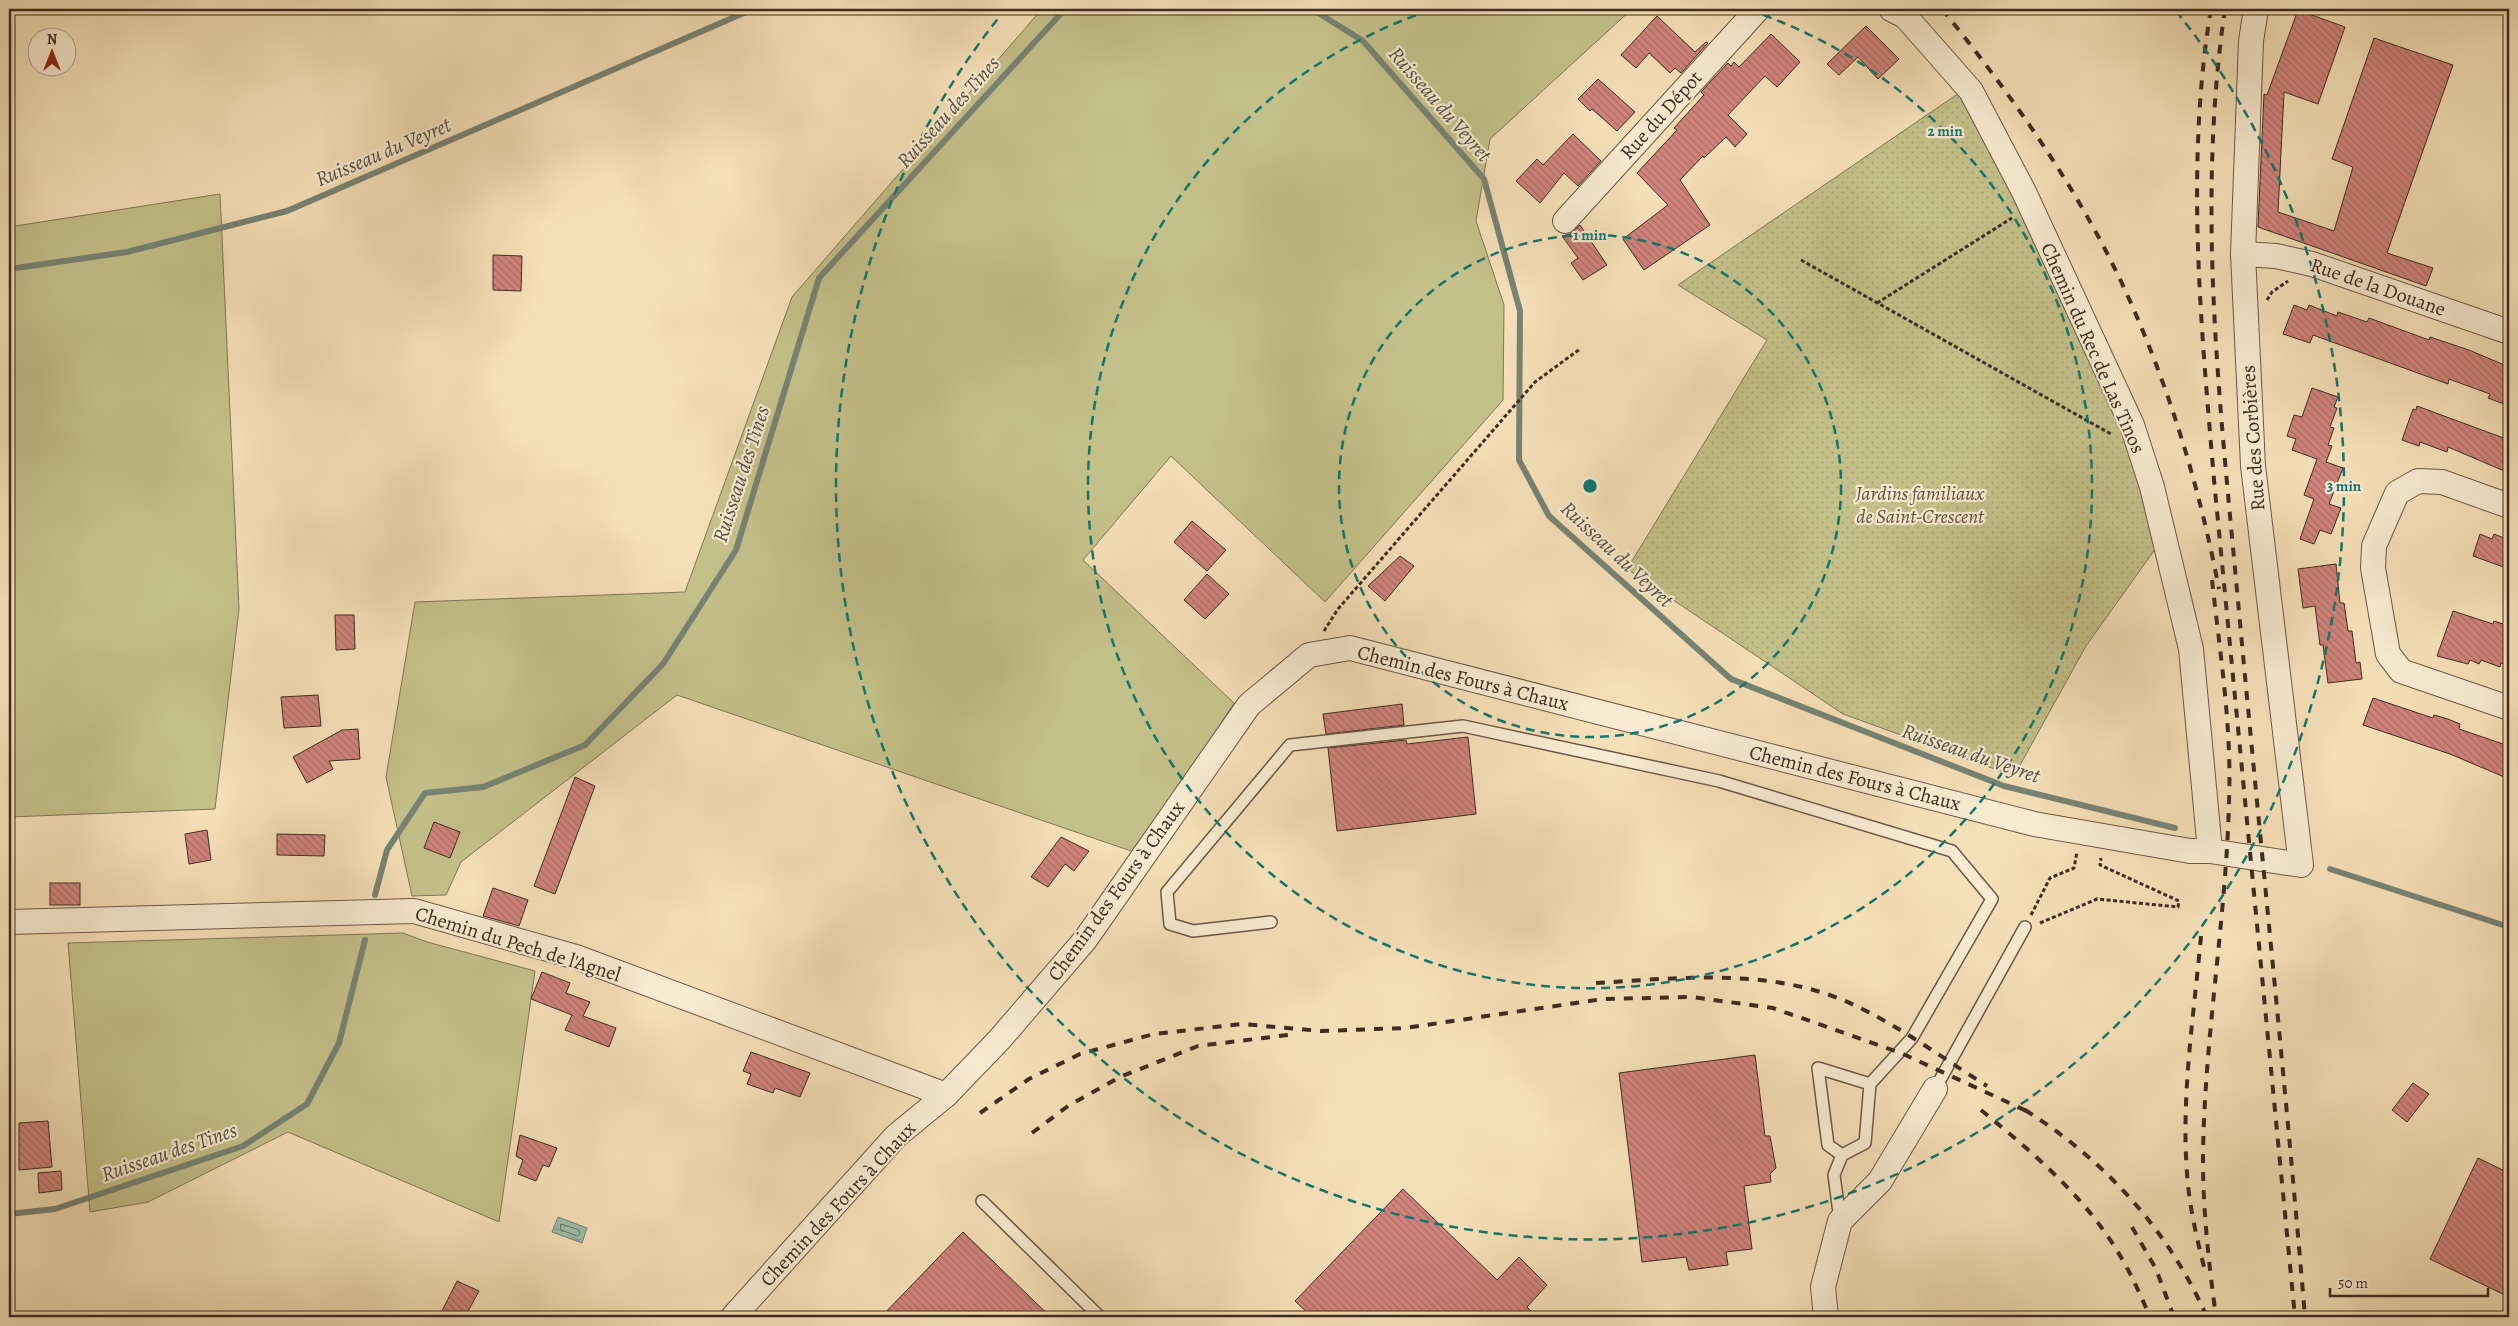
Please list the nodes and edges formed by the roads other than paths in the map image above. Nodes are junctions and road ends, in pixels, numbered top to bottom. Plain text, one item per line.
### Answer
1 (1758, 9) edge
2 (1890, 9) edge
3 (2256, 9) edge
4 (1565, 221) dead end
5 (2243, 254) junction
6 (2509, 332) edge
7 (2509, 506) edge
8 (2509, 708) edge
9 (2210, 851) junction
10 (2301, 865) joint
11 (9, 922) edge
12 (1271, 922) dead end
13 (2026, 927) road end
14 (1870, 1084) junction
15 (1934, 1089) joint
16 (946, 1094) junction
17 (1842, 1155) junction
18 (982, 1201) dead end
19 (1840, 1222) junction
20 (733, 1317) edge
21 (1100, 1317) edge
22 (1826, 1317) edge

1 - 4 street, Rue du Dépot
2 - 9 street, Chemin du Rec de Las Tinos
3 - 5 street, Rue des Corbières
5 - 6 street, Rue de la Douane
5 - 10 street, Rue des Corbières
7 - 8 street
9 - 10 street, Chemin des Fours à Chaux
9 - 16 street, Chemin des Fours à Chaux
11 - 16 street, Chemin du Pech de l'Agnel
12 - 14 lane
13 - 15 lane
14 - 17 lane
14 - 17 lane
15 - 19 street
16 - 20 street, Chemin des Fours à Chaux
17 - 19 lane
18 - 21 lane
19 - 22 street

